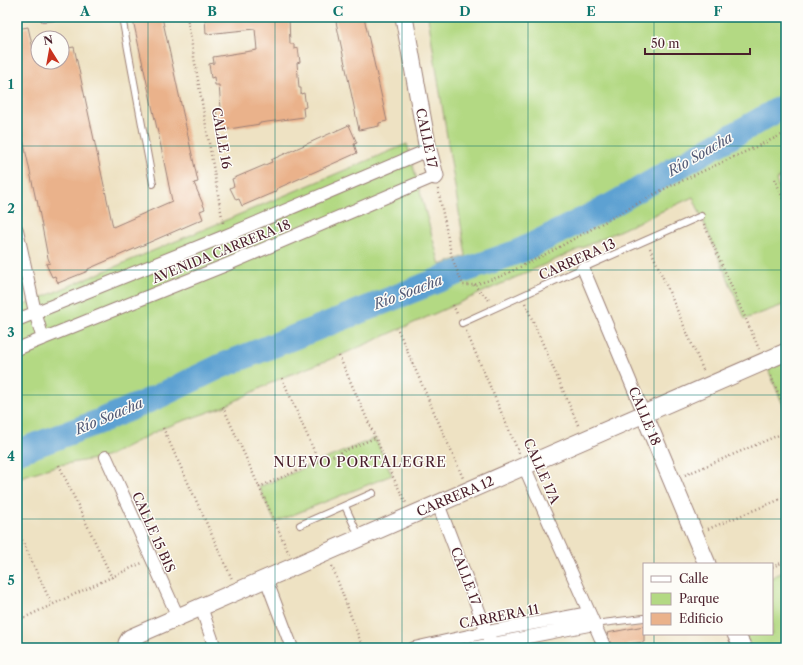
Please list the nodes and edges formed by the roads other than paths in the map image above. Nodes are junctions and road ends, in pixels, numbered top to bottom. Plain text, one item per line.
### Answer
1 (54, 17) edge
2 (122, 17) edge
3 (404, 17) edge
4 (44, 18) edge
5 (428, 150) junction
6 (435, 176) joint
7 (153, 184) dead end
8 (701, 216) road end
9 (17, 230) edge
10 (19, 251) edge
11 (583, 268) junction
12 (35, 312) junction
13 (17, 320) edge
14 (462, 323) road end
15 (43, 339) junction
16 (17, 349) edge
17 (786, 352) edge
18 (644, 414) junction
19 (106, 457) dead end
20 (524, 466) junction
21 (373, 494) dead end
22 (438, 504) junction
23 (345, 506) junction
24 (300, 525) dead end
25 (360, 538) junction
26 (707, 563) edge
27 (266, 579) junction
28 (201, 607) junction
29 (178, 618) junction
30 (643, 618) edge
31 (592, 619) junction
32 (488, 632) junction
33 (736, 635) edge
34 (127, 646) edge
35 (492, 646) edge
36 (215, 648) edge
37 (292, 648) edge
38 (414, 648) edge
39 (472, 648) edge
40 (605, 648) edge
41 (743, 648) edge

1 - 4 lane
2 - 7 lane
3 - 5 street, CALLE 17
5 - 6 street, CALLE 17
5 - 12 street, AVENIDA CARRERA 18
6 - 15 street, AVENIDA CARRERA 18
8 - 11 lane, CARRERA 13
9 - 10 street
10 - 12 street
11 - 14 lane, CARRERA 13
11 - 18 street, CALLE 18
12 - 13 street, AVENIDA CARRERA 18
12 - 15 street
15 - 16 street, AVENIDA CARRERA 18
17 - 18 street, CARRERA 12
18 - 20 street, CARRERA 12
18 - 26 street, CALLE 18
19 - 29 street, CALLE 15 BIS
20 - 22 street, CARRERA 12
20 - 31 street, CALLE 17A
21 - 23 lane
22 - 25 street, CARRERA 12
22 - 32 street, CALLE 17
23 - 24 lane
23 - 25 lane
25 - 27 street, CARRERA 12
27 - 28 street, CARRERA 12
27 - 37 street
28 - 29 street, CARRERA 12
28 - 36 street
29 - 34 street, CARRERA 12
30 - 31 lane, CARRERA 11
31 - 32 street, CARRERA 11
31 - 35 street, CARRERA 11
31 - 40 street, CALLE 17A
32 - 35 street, CALLE 17
32 - 38 street, CARRERA 11
33 - 41 street
35 - 39 street, CARRERA 11

